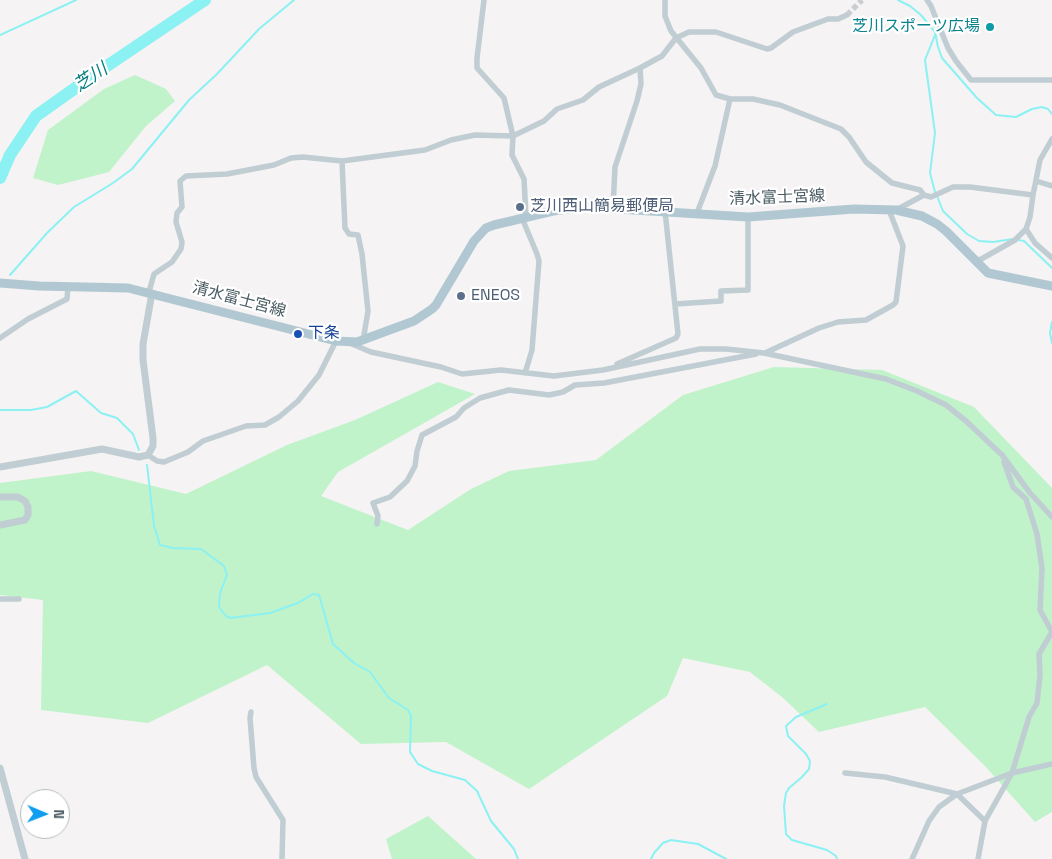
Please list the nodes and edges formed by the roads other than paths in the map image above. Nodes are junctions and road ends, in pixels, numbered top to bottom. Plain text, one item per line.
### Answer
1 (484, 0) edge
2 (665, 0) edge
3 (927, 0) edge
4 (847, 15) tunnel mouth
5 (676, 38) junction
6 (640, 68) junction
7 (1052, 80) edge
8 (730, 99) junction
9 (513, 136) junction
10 (1052, 139) edge
11 (342, 161) junction
12 (1036, 181) junction
13 (1052, 186) edge
14 (1033, 194) junction
15 (928, 196) junction
16 (613, 208) junction
17 (893, 210) junction
18 (665, 211) junction
19 (697, 213) junction
20 (748, 216) junction
21 (524, 218) junction
22 (1026, 228) junction
23 (1052, 258) edge
24 (976, 262) junction
25 (0, 283) edge
26 (1052, 286) edge
27 (68, 287) junction
28 (150, 293) junction
29 (675, 304) junction
30 (0, 338) edge
31 (363, 340) junction
32 (336, 341) junction
33 (347, 342) junction
34 (764, 353) junction
35 (609, 368) junction
36 (525, 373) junction
37 (148, 455) junction
38 (1002, 455) junction
39 (0, 467) edge
40 (0, 497) edge
41 (1052, 517) edge
42 (377, 524) dead end
43 (0, 525) edge
44 (0, 599) edge
45 (20, 599) dead end
46 (251, 712) dead end
47 (1052, 764) edge
48 (0, 768) edge
49 (845, 773) dead end
50 (1012, 773) junction
51 (957, 794) junction
52 (985, 821) junction
53 (25, 859) edge
54 (282, 859) edge
55 (912, 859) edge
56 (978, 859) edge

1 - 9 street
2 - 5 street
3 - 7 street
4 - 5 street
5 - 6 street
5 - 8 street
6 - 9 street
6 - 16 street
8 - 15 street
8 - 19 street
9 - 11 street
9 - 21 street
10 - 12 street
11 - 28 street
11 - 31 street
12 - 13 street
12 - 14 street
14 - 15 street
14 - 22 street
15 - 17 street
16 - 18 main road, 清水富士宮線
16 - 21 main road, 清水富士宮線
17 - 20 main road, 清水富士宮線
17 - 24 main road, 清水富士宮線
17 - 34 street
18 - 19 main road, 清水富士宮線
18 - 29 street
19 - 20 main road, 清水富士宮線
20 - 29 street
21 - 31 main road, 清水富士宮線
21 - 36 street
22 - 23 street
22 - 24 street
24 - 26 main road, 清水富士宮線
25 - 27 main road, 清水富士宮線
27 - 28 main road, 清水富士宮線
27 - 30 street
28 - 32 main road, 清水富士宮線
28 - 37 street
29 - 35 street
31 - 33 main road, 清水富士宮線
32 - 33 main road, 清水富士宮線
32 - 37 street
33 - 36 street
34 - 35 street
34 - 38 street
34 - 42 street
35 - 36 street
37 - 39 street
38 - 41 street
38 - 50 street
40 - 43 street
44 - 45 street
46 - 54 street
47 - 50 street
48 - 53 street
49 - 51 street
50 - 51 street
50 - 52 street
51 - 52 street
51 - 55 street
52 - 56 street

